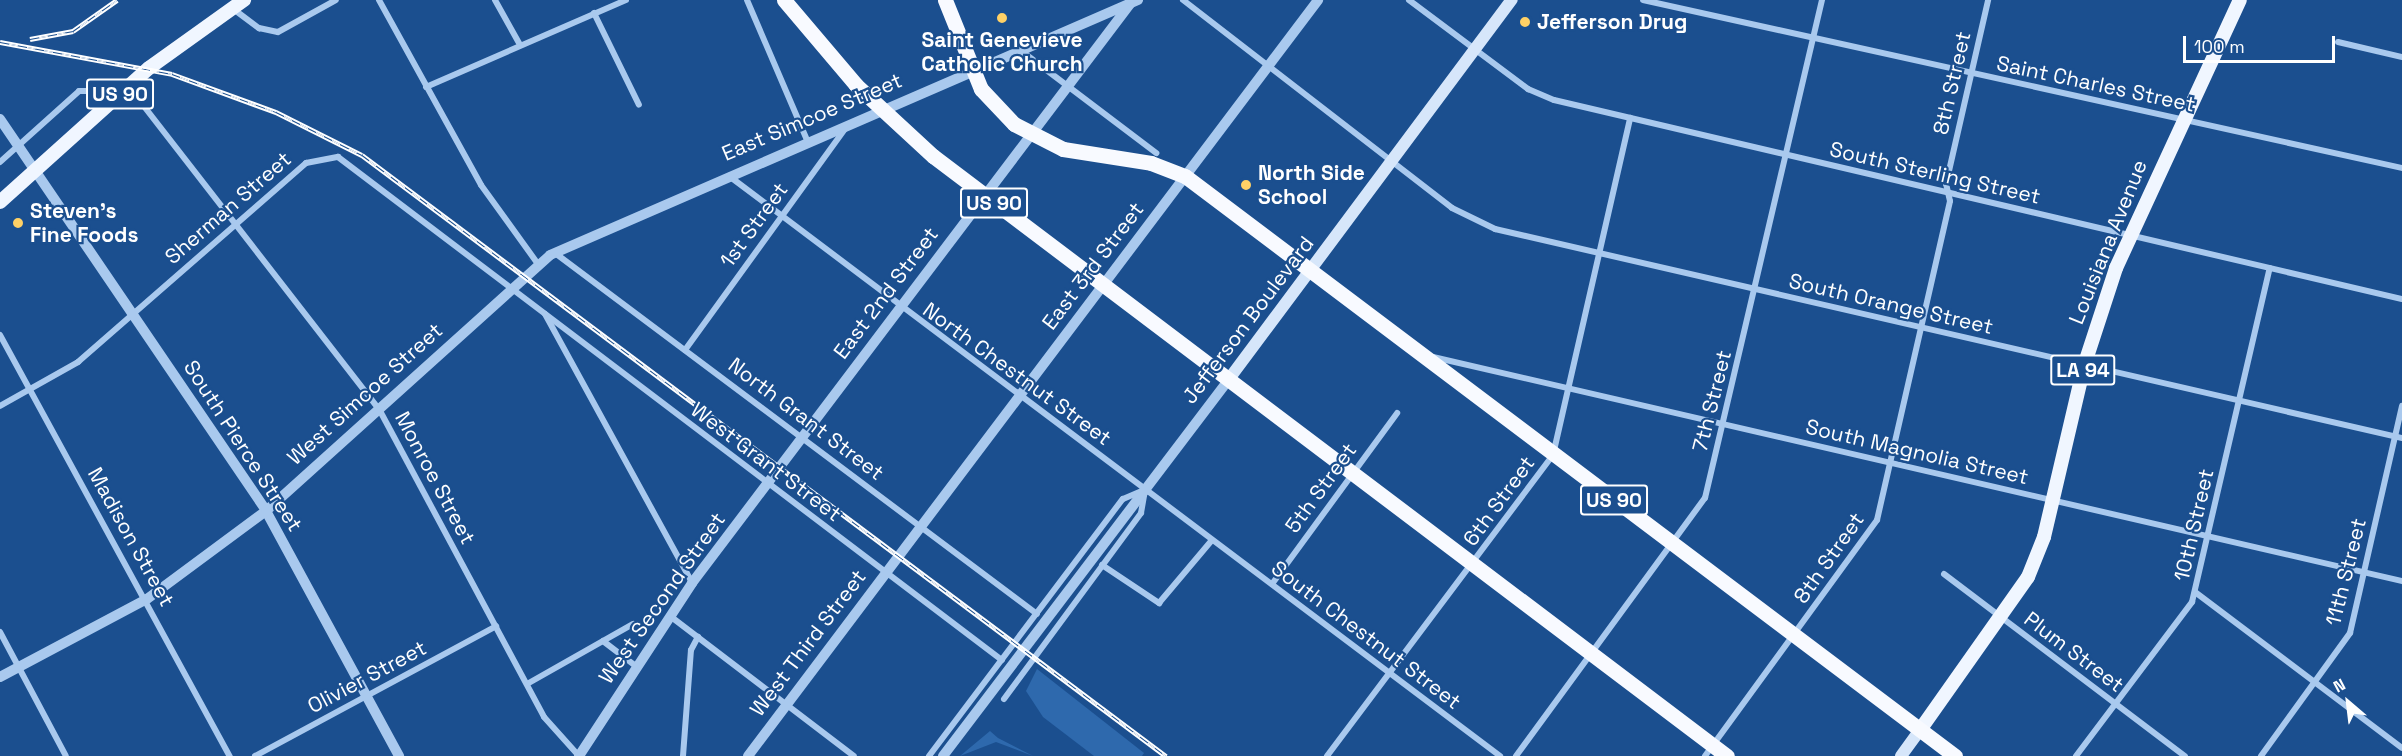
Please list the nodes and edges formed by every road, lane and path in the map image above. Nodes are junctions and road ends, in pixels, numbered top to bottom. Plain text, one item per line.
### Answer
1 (244, 0) edge
2 (336, 0) edge
3 (379, 0) edge
4 (495, 0) edge
5 (626, 0) edge
6 (747, 0) edge
7 (784, 0) edge
8 (945, 0) edge
9 (1183, 0) edge
10 (1318, 0) edge
11 (1409, 0) edge
12 (1512, 0) edge
13 (1643, 0) edge
14 (1822, 0) edge
15 (1988, 0) edge
16 (2240, 0) edge
17 (1134, 2) edge
18 (231, 8) junction
19 (594, 14) junction
20 (1813, 37) junction
21 (2338, 42) dead end
22 (520, 45) junction
23 (1474, 49) junction
24 (1019, 50) junction
25 (2402, 57) edge
26 (1269, 65) junction
27 (971, 69) junction
28 (1971, 73) junction
29 (1068, 86) junction
30 (129, 87) junction
31 (426, 87) junction
32 (639, 105) dead end
33 (106, 107) junction
34 (881, 109) junction
35 (1630, 118) junction
36 (0, 119) edge
37 (2183, 120) junction
38 (852, 121) junction
39 (1030, 135) junction
40 (807, 140) junction
41 (19, 145) junction
42 (1156, 153) dead end
43 (1786, 155) junction
44 (1392, 159) junction
45 (0, 162) edge
46 (2402, 168) edge
47 (35, 169) junction
48 (727, 174) junction
49 (1185, 176) junction
50 (1947, 193) junction
51 (984, 195) junction
52 (0, 202) edge
53 (780, 215) junction
54 (235, 224) junction
55 (2130, 235) junction
56 (554, 253) junction
57 (1598, 253) junction
58 (538, 264) junction
59 (1311, 268) junction
60 (2270, 268) junction
61 (1103, 285) junction
62 (512, 286) junction
63 (1756, 290) junction
64 (2402, 299) edge
65 (900, 308) junction
66 (544, 311) junction
67 (133, 313) junction
68 (1921, 328) junction
69 (0, 335) edge
70 (686, 350) junction
71 (1424, 355) junction
72 (2084, 366) junction
73 (1228, 379) junction
74 (1567, 387) junction
75 (31, 390) junction
76 (1020, 395) junction
77 (2239, 402) junction
78 (0, 406) edge
79 (2402, 406) edge
80 (379, 409) junction
81 (1397, 413) dead end
82 (1723, 423) junction
83 (802, 437) junction
84 (2398, 438) edge
85 (1553, 455) junction
86 (1890, 462) junction
87 (782, 464) joint
88 (1353, 473) junction
89 (766, 484) junction
90 (1145, 490) junction
91 (2052, 500) junction
92 (266, 511) junction
93 (921, 526) junction
94 (2209, 536) junction
95 (1212, 540) junction
96 (1675, 545) junction
97 (900, 554) joint
98 (1473, 564) junction
99 (1102, 565) junction
100 (886, 572) junction
101 (2364, 573) junction
102 (1944, 574) dead end
103 (2402, 581) edge
104 (692, 583) junction
105 (1272, 584) junction
106 (2195, 592) junction
107 (147, 599) junction
108 (1037, 614) junction
109 (670, 616) junction
110 (2001, 618) junction
111 (633, 624) dead end
112 (496, 626) junction
113 (0, 632) edge
114 (1795, 635) junction
115 (698, 637) junction
116 (603, 641) junction
117 (1593, 655) junction
118 (1002, 660) junction
119 (19, 667) junction
120 (637, 667) junction
121 (1389, 673) junction
122 (0, 677) edge
123 (2316, 683) junction
124 (527, 684) junction
125 (368, 695) junction
126 (1004, 699) dead end
127 (2115, 703) junction
128 (787, 704) junction
129 (1920, 730) junction
130 (2402, 748) edge
131 (1709, 751) edge
132 (66, 756) edge
133 (230, 756) edge
134 (255, 756) edge
135 (399, 756) edge
136 (579, 756) edge
137 (683, 756) edge
138 (748, 756) edge
139 (854, 756) edge
140 (929, 756) edge
141 (943, 756) edge
142 (1327, 756) edge
143 (1500, 756) edge
144 (1516, 756) edge
145 (1726, 756) edge
146 (1901, 756) edge
147 (1955, 756) edge
148 (2076, 756) edge
149 (2185, 756) edge
150 (2261, 756) edge

1 - 18 main road, US 90
2 - 18 street
3 - 31 street
4 - 22 street
5 - 19 street
6 - 40 street
7 - 34 highway, US 90
8 - 27 highway, US 90
9 - 26 street, South Orange Street
10 - 26 street, East 3rd Street
11 - 23 street, South Sterling Street
12 - 23 main road, Jefferson Boulevard
13 - 20 street, Saint Charles Street
14 - 20 street, 7th Street
15 - 28 street, 8th Street
16 - 37 main road, Louisiana Avenue / LA 94
17 - 24 street, East Simcoe Street
17 - 29 street, East 2nd Street
18 - 30 main road, US 90
19 - 22 street
19 - 32 street
20 - 28 street, Saint Charles Street
20 - 43 street, 7th Street
21 - 25 street
22 - 31 street
23 - 35 street, South Sterling Street
23 - 44 main road, Jefferson Boulevard
24 - 27 street, East Simcoe Street
24 - 29 street
26 - 44 street, South Orange Street
26 - 49 street, East 3rd Street
27 - 34 street, East Simcoe Street
27 - 39 highway, US 90
28 - 37 street, Saint Charles Street
28 - 50 street, 8th Street
29 - 39 street, East 2nd Street
29 - 42 street
30 - 33 main road, US 90
30 - 54 street, Monroe Street
31 - 58 street
33 - 41 street
33 - 47 main road, US 90
34 - 38 street, East Simcoe Street
34 - 51 highway, US 90
35 - 43 street, South Sterling Street
35 - 57 street, 6th Street
36 - 41 street, South Pierce Street
37 - 46 street, Saint Charles Street
37 - 55 main road, Louisiana Avenue / LA 94
38 - 40 street, East Simcoe Street
38 - 53 street, 1st Street
39 - 49 highway, US 90
39 - 51 street, East 2nd Street
40 - 48 street, East Simcoe Street
41 - 45 street
41 - 47 street, South Pierce Street
43 - 50 street, South Sterling Street
43 - 63 street, 7th Street
44 - 57 street, South Orange Street
44 - 59 main road, Jefferson Boulevard
47 - 52 main road, US 90
47 - 67 street, South Pierce Street
48 - 53 street, North Chestnut Street
48 - 56 street, East Simcoe Street
49 - 59 highway, US 90
49 - 61 street, East 3rd Street
50 - 55 street, South Sterling Street
50 - 68 street, 8th Street
51 - 61 highway, US 90
51 - 65 street, East 2nd Street
53 - 65 street, North Chestnut Street
53 - 70 street, 1st Street
54 - 62 street, Sherman Street
54 - 67 street, Sherman Street
54 - 80 street, Monroe Street
55 - 60 street, South Sterling Street
55 - 72 main road, Louisiana Avenue / LA 94
56 - 58 street, East Simcoe Street
56 - 70 street, North Grant Street
57 - 63 street, South Orange Street
57 - 74 street, 6th Street
58 - 62 street, West Simcoe Street
59 - 71 highway, US 90
59 - 73 main road, Jefferson Boulevard
60 - 64 street, South Sterling Street
60 - 77 street, 10th Street
61 - 73 highway, US 90
61 - 76 street, East 3rd Street
62 - 66 street, West Grant Street
62 - 80 street, West Simcoe Street
63 - 68 street, South Orange Street
63 - 82 street, 7th Street
65 - 76 street, North Chestnut Street
65 - 83 street, East 2nd Street
66 - 89 street, West Grant Street
66 - 104 street
67 - 75 street, Sherman Street
67 - 92 street, South Pierce Street
68 - 72 street, South Orange Street
68 - 86 street, 8th Street
69 - 75 street, Madison Street
70 - 83 street, North Grant Street
71 - 74 street, South Magnolia Street
71 - 85 highway, US 90
72 - 77 street, South Orange Street
72 - 91 main road, Louisiana Avenue / LA 94
73 - 88 highway, US 90
73 - 90 street, Jefferson Boulevard
74 - 82 street, South Magnolia Street
74 - 85 street, 6th Street
75 - 78 street, Sherman Street
75 - 107 street, Madison Street
76 - 90 street, North Chestnut Street
76 - 93 street, East 3rd Street
77 - 84 street, South Orange Street
77 - 94 street, 10th Street
79 - 84 street, 11th Street
80 - 92 street, West Simcoe Street
80 - 112 street, Monroe Street
81 - 88 street, 5th Street
82 - 86 street, South Magnolia Street
82 - 96 street, 7th Street
83 - 87 street, East 2nd Street
83 - 93 street, North Grant Street
84 - 101 street, 11th Street
85 - 96 highway, US 90
85 - 98 street, 6th Street
86 - 91 street, South Magnolia Street
86 - 114 street, 8th Street
87 - 89 street, West Second Street
88 - 98 highway, US 90
88 - 105 street, 5th Street
89 - 100 street, West Grant Street
89 - 104 street, West Second Street
90 - 95 street, South Chestnut Street
90 - 99 street, Jefferson Boulevard
90 - 108 street, Jefferson Boulevard
90 - 141 street, Jefferson Boulevard
91 - 94 street, South Magnolia Street
91 - 110 main road, Louisiana Avenue / LA 94
92 - 107 street, West Simcoe Street
92 - 125 street, South Pierce Street
93 - 97 street, East 3rd Street
93 - 108 street, North Grant Street
94 - 101 street, South Magnolia Street
94 - 106 street, 10th Street
95 - 99 street
95 - 105 street, South Chestnut Street
96 - 114 highway, US 90
96 - 117 street, 7th Street
97 - 100 street, West Third Street
98 - 117 highway, US 90
98 - 121 street, 6th Street
99 - 126 street, Jefferson Boulevard
100 - 118 street, West Grant Street
100 - 128 street, West Third Street
101 - 103 street, South Magnolia Street
101 - 123 street, 11th Street
102 - 110 street, Plum Street
104 - 109 street, West Second Street
105 - 121 street, South Chestnut Street
106 - 123 street
106 - 127 street, 10th Street
107 - 119 street, West Simcoe Street
107 - 133 street, Madison Street
108 - 118 street, Jefferson Boulevard
109 - 115 street
109 - 120 street, West Second Street
110 - 127 street, Plum Street
110 - 129 main road, Louisiana Avenue / LA 94
111 - 116 street
112 - 124 street, Monroe Street
112 - 125 street, Olivier Street
113 - 119 street
114 - 129 highway, US 90
114 - 131 street, 8th Street
115 - 128 street
115 - 137 street
116 - 120 street
116 - 124 street
117 - 131 highway, US 90
117 - 144 street, 7th Street
118 - 140 street, Jefferson Boulevard
119 - 122 street, West Simcoe Street
119 - 132 street
120 - 136 street, West Second Street
121 - 142 street, 6th Street
121 - 143 street, South Chestnut Street
123 - 130 street
123 - 150 street, 11th Street
124 - 136 street, Monroe Street
125 - 134 street, Olivier Street
125 - 135 street, South Pierce Street
127 - 148 street, 10th Street
127 - 149 street, Plum Street
128 - 138 street, West Third Street
128 - 139 street
129 - 146 main road, Louisiana Avenue
129 - 147 highway, US 90
131 - 145 highway, US 90

